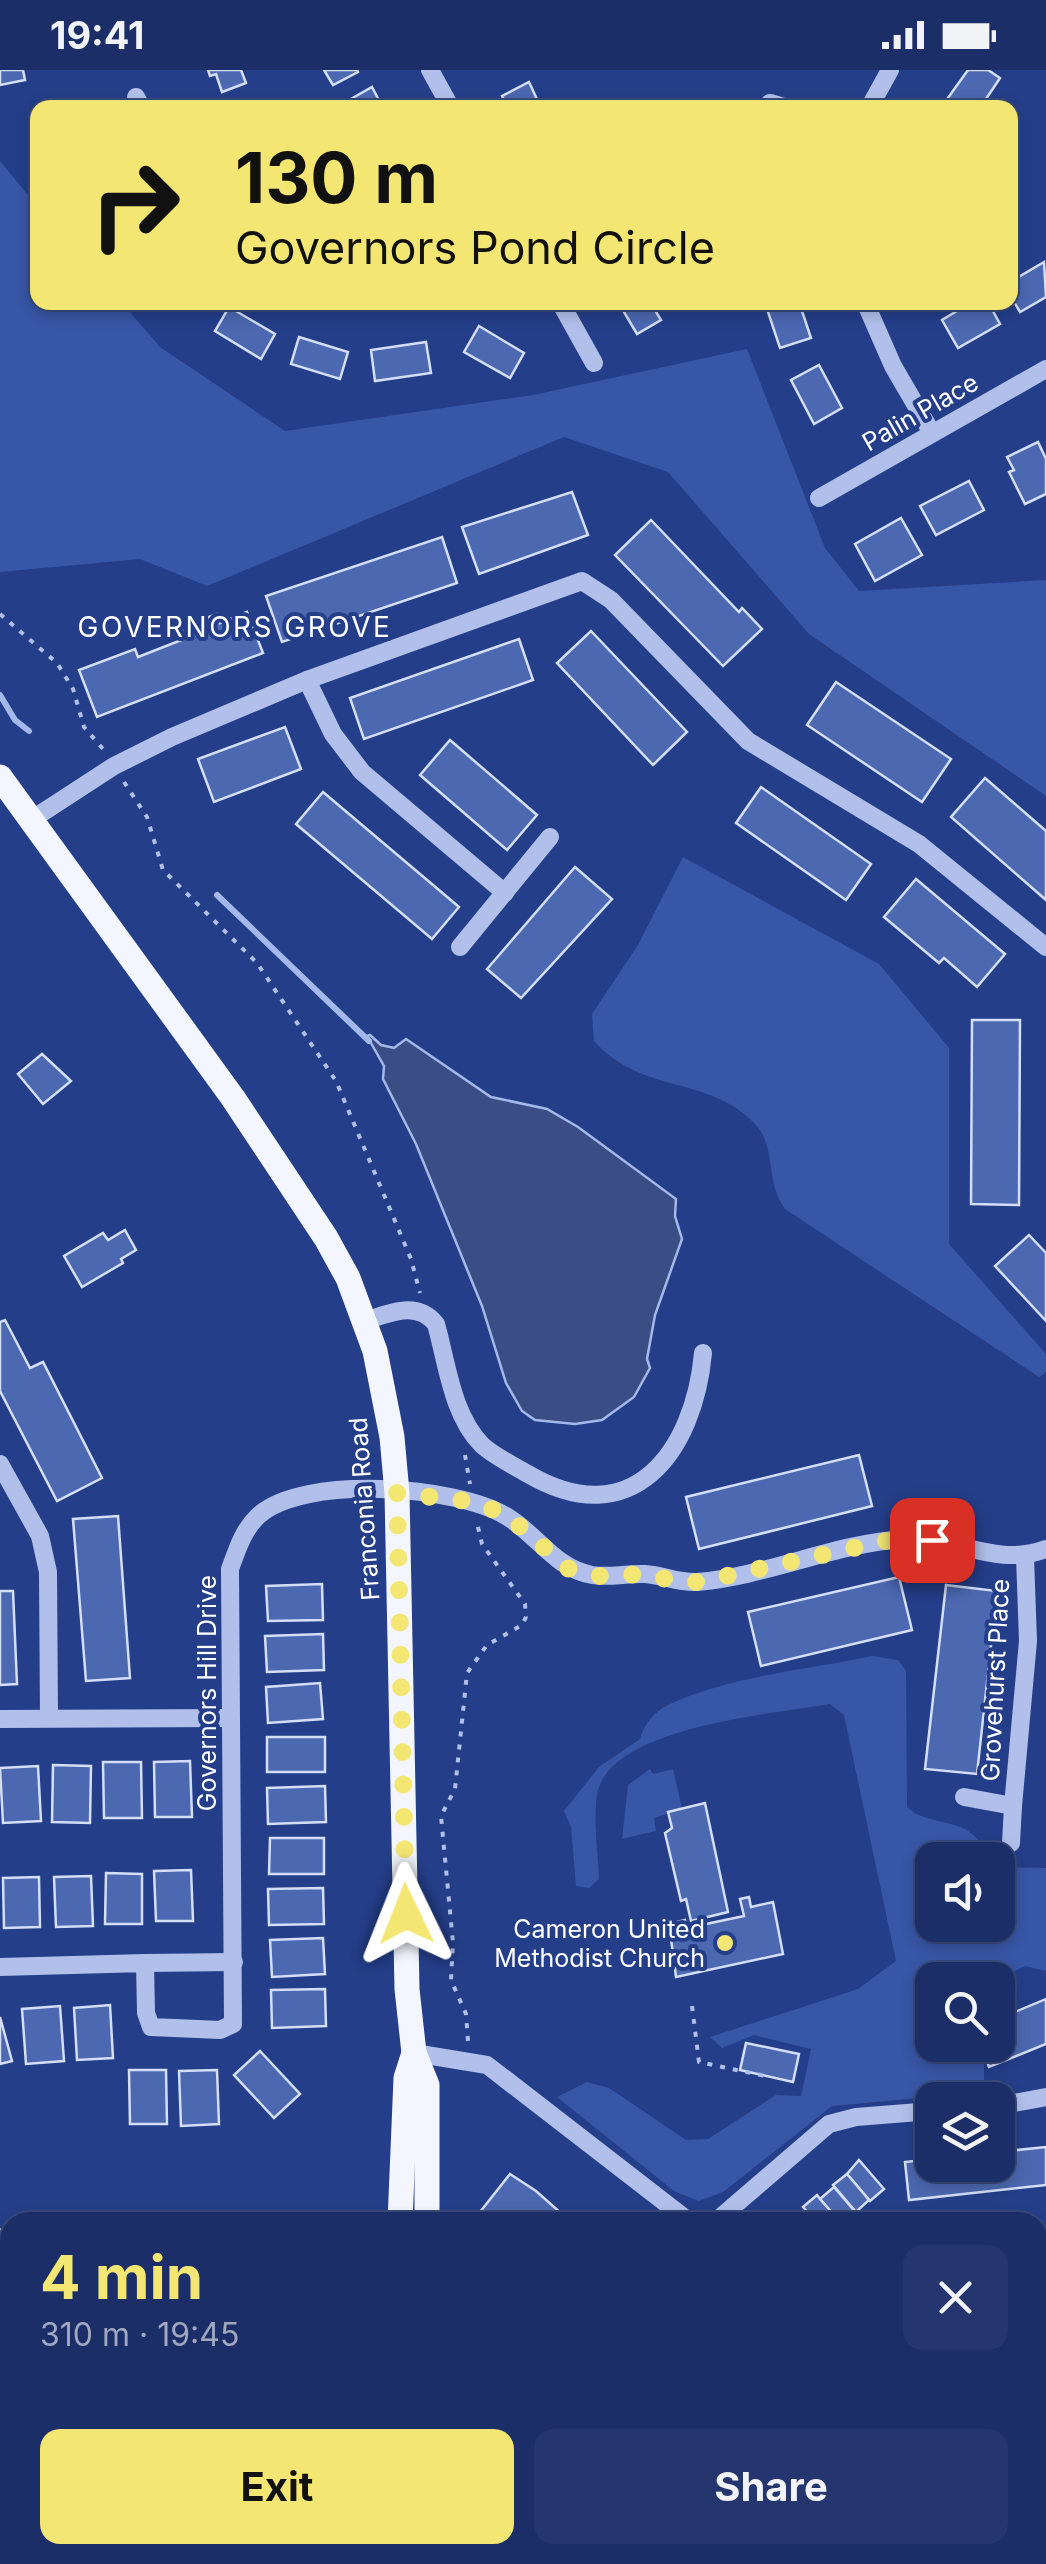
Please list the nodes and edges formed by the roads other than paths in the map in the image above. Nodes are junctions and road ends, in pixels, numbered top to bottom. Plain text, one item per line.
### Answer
1 (430, 70) edge
2 (890, 70) edge
3 (446, 100) edge
4 (873, 100) edge
5 (565, 310) edge
6 (868, 310) edge
7 (594, 362) dead end
8 (1046, 369) edge
9 (932, 432) junction
10 (819, 498) dead end
11 (307, 680) junction
12 (0, 777) edge
13 (31, 820) junction
14 (550, 837) dead end
15 (504, 893) junction
16 (1046, 947) edge
17 (460, 948) dead end
18 (365, 1321) junction
19 (704, 1353) dead end
20 (0, 1464) edge
21 (397, 1493) junction
22 (1046, 1549) edge
23 (1025, 1557) junction
24 (49, 1718) junction
25 (229, 1718) junction
26 (0, 1720) edge
27 (964, 1797) dead end
28 (1013, 1806) junction
29 (1011, 1842) edge
30 (234, 1962) junction
31 (145, 1964) junction
32 (0, 1968) edge
33 (414, 2053) junction
34 (1046, 2097) edge
35 (1015, 2103) edge
36 (915, 2112) edge
37 (400, 2171) junction
38 (426, 2181) junction
39 (392, 2212) edge
40 (400, 2212) edge
41 (426, 2212) edge
42 (434, 2212) edge
43 (677, 2212) edge
44 (728, 2212) edge

1 - 3 street
2 - 4 street
5 - 7 street
6 - 9 street
8 - 9 street, Palin Place
9 - 10 street, Palin Place
11 - 13 street
11 - 15 street
11 - 16 street
12 - 13 main road, Franconia Road
13 - 18 main road, Franconia Road
14 - 15 street
15 - 17 street
18 - 19 street
18 - 21 main road, Franconia Road
20 - 24 street
21 - 23 street, Governors Hill Drive
21 - 25 street, Governors Hill Drive
21 - 33 main road, Franconia Road
22 - 23 street
23 - 28 street, Grovehurst Place
24 - 25 street
24 - 26 street
25 - 30 street, Governors Hill Drive
27 - 28 street, Grovehurst Place
28 - 29 street, Grovehurst Place
30 - 31 street
30 - 31 street, Governors Hill Drive
31 - 32 street
33 - 37 main road, Franconia Road
33 - 38 main road, Franconia Road
33 - 43 street
34 - 35 street
36 - 44 street
37 - 39 main road
37 - 40 main road, Franconia Road
38 - 41 main road, Franconia Road
38 - 42 main road

